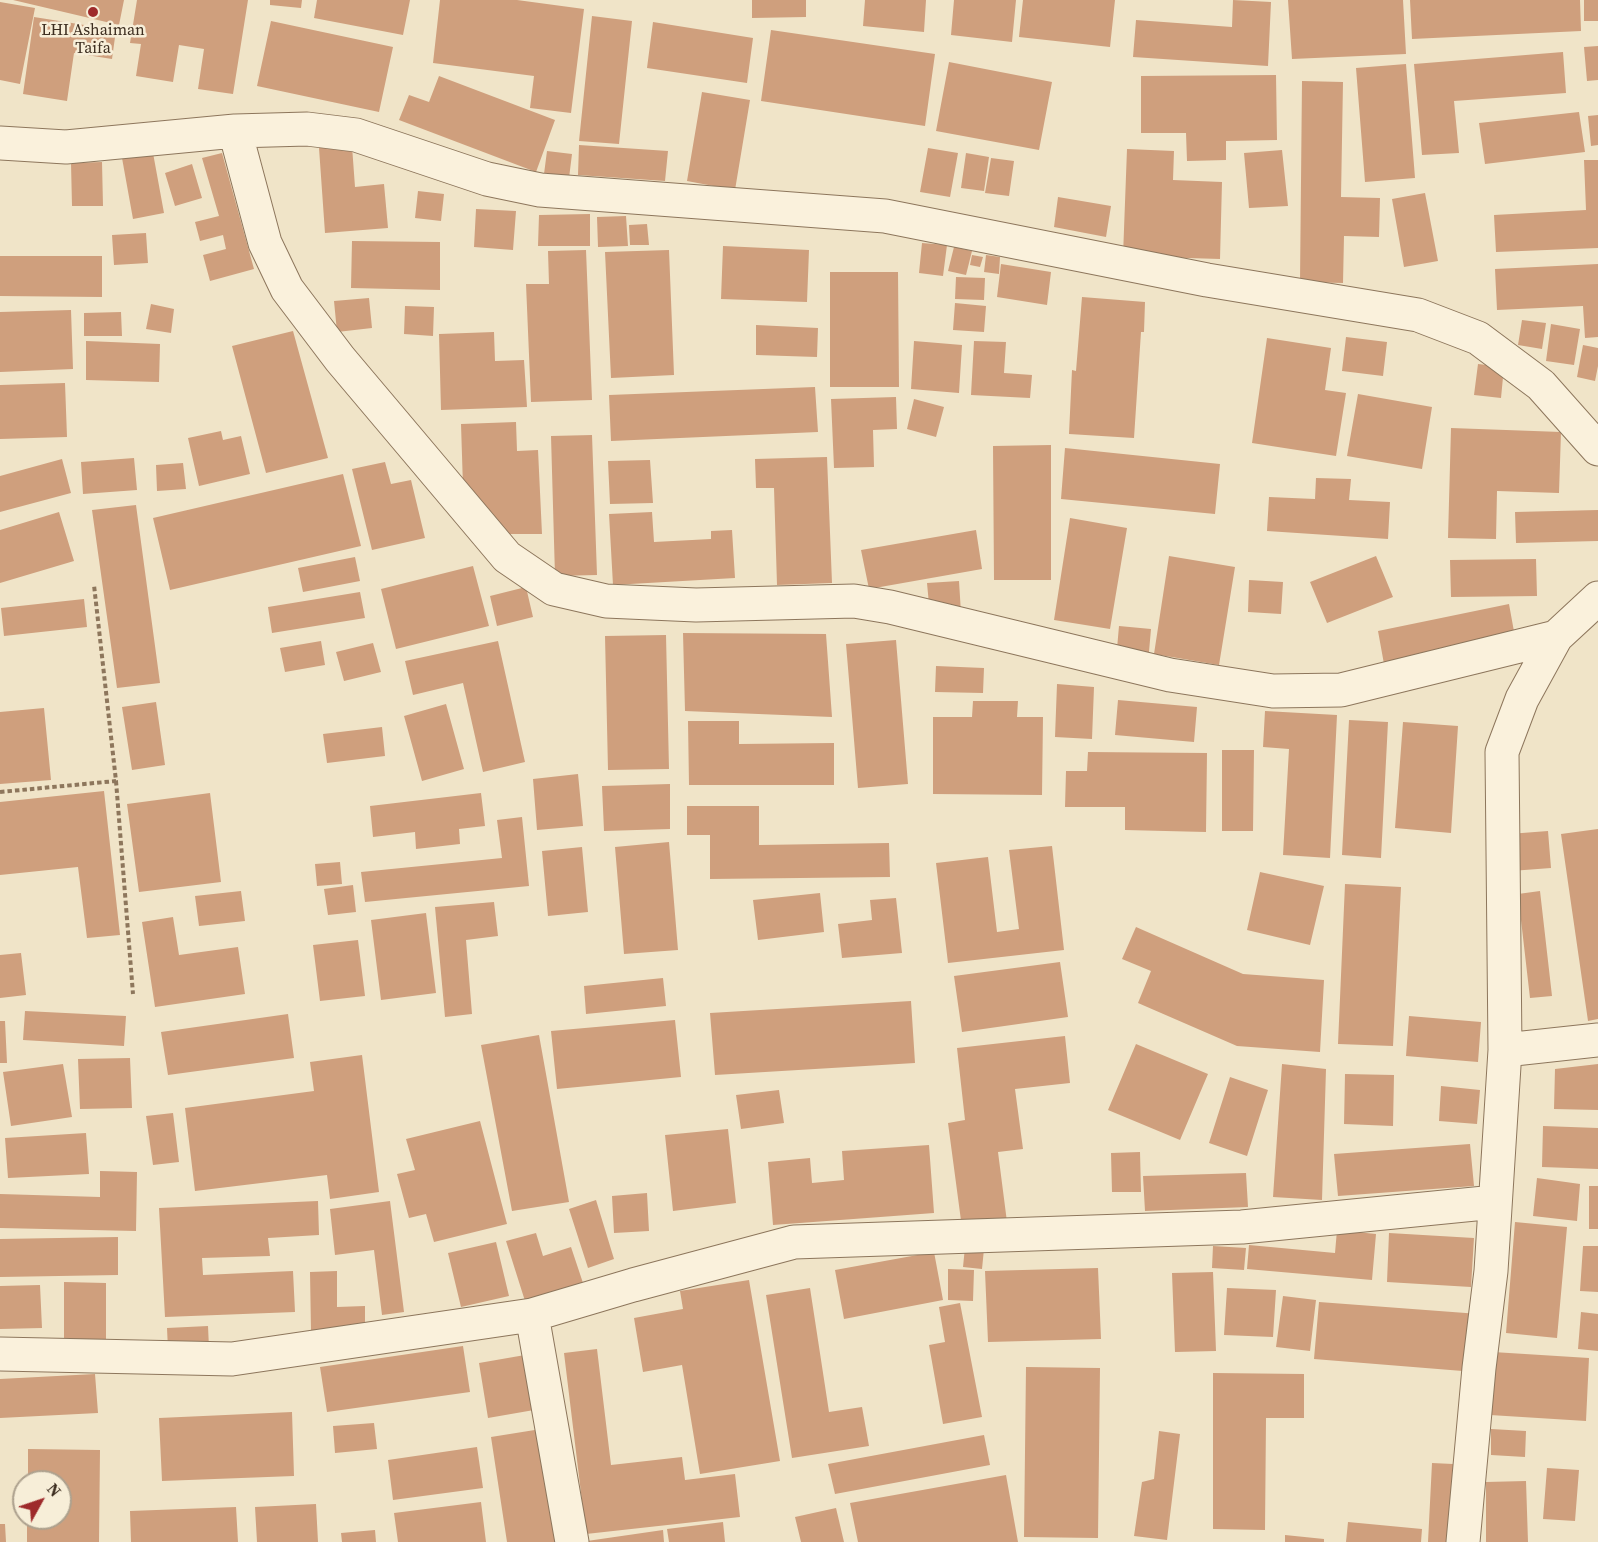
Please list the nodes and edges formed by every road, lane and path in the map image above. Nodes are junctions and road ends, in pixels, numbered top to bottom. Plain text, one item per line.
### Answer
1 (235, 131) junction
2 (0, 143) edge
3 (1598, 449) edge
4 (94, 585) dead end
5 (1598, 598) edge
6 (1556, 637) junction
7 (116, 781) junction
8 (0, 792) edge
9 (133, 994) dead end
10 (1598, 1040) edge
11 (1505, 1050) junction
12 (1495, 1202) junction
13 (532, 1315) junction
14 (0, 1354) edge
15 (572, 1542) edge
16 (1463, 1542) edge

1 - 2 street
1 - 3 street
1 - 6 street
4 - 7 path
5 - 6 street
6 - 11 street
7 - 8 path
7 - 9 path
10 - 11 street
11 - 12 street
12 - 13 street
12 - 16 street
13 - 14 street
13 - 15 street

